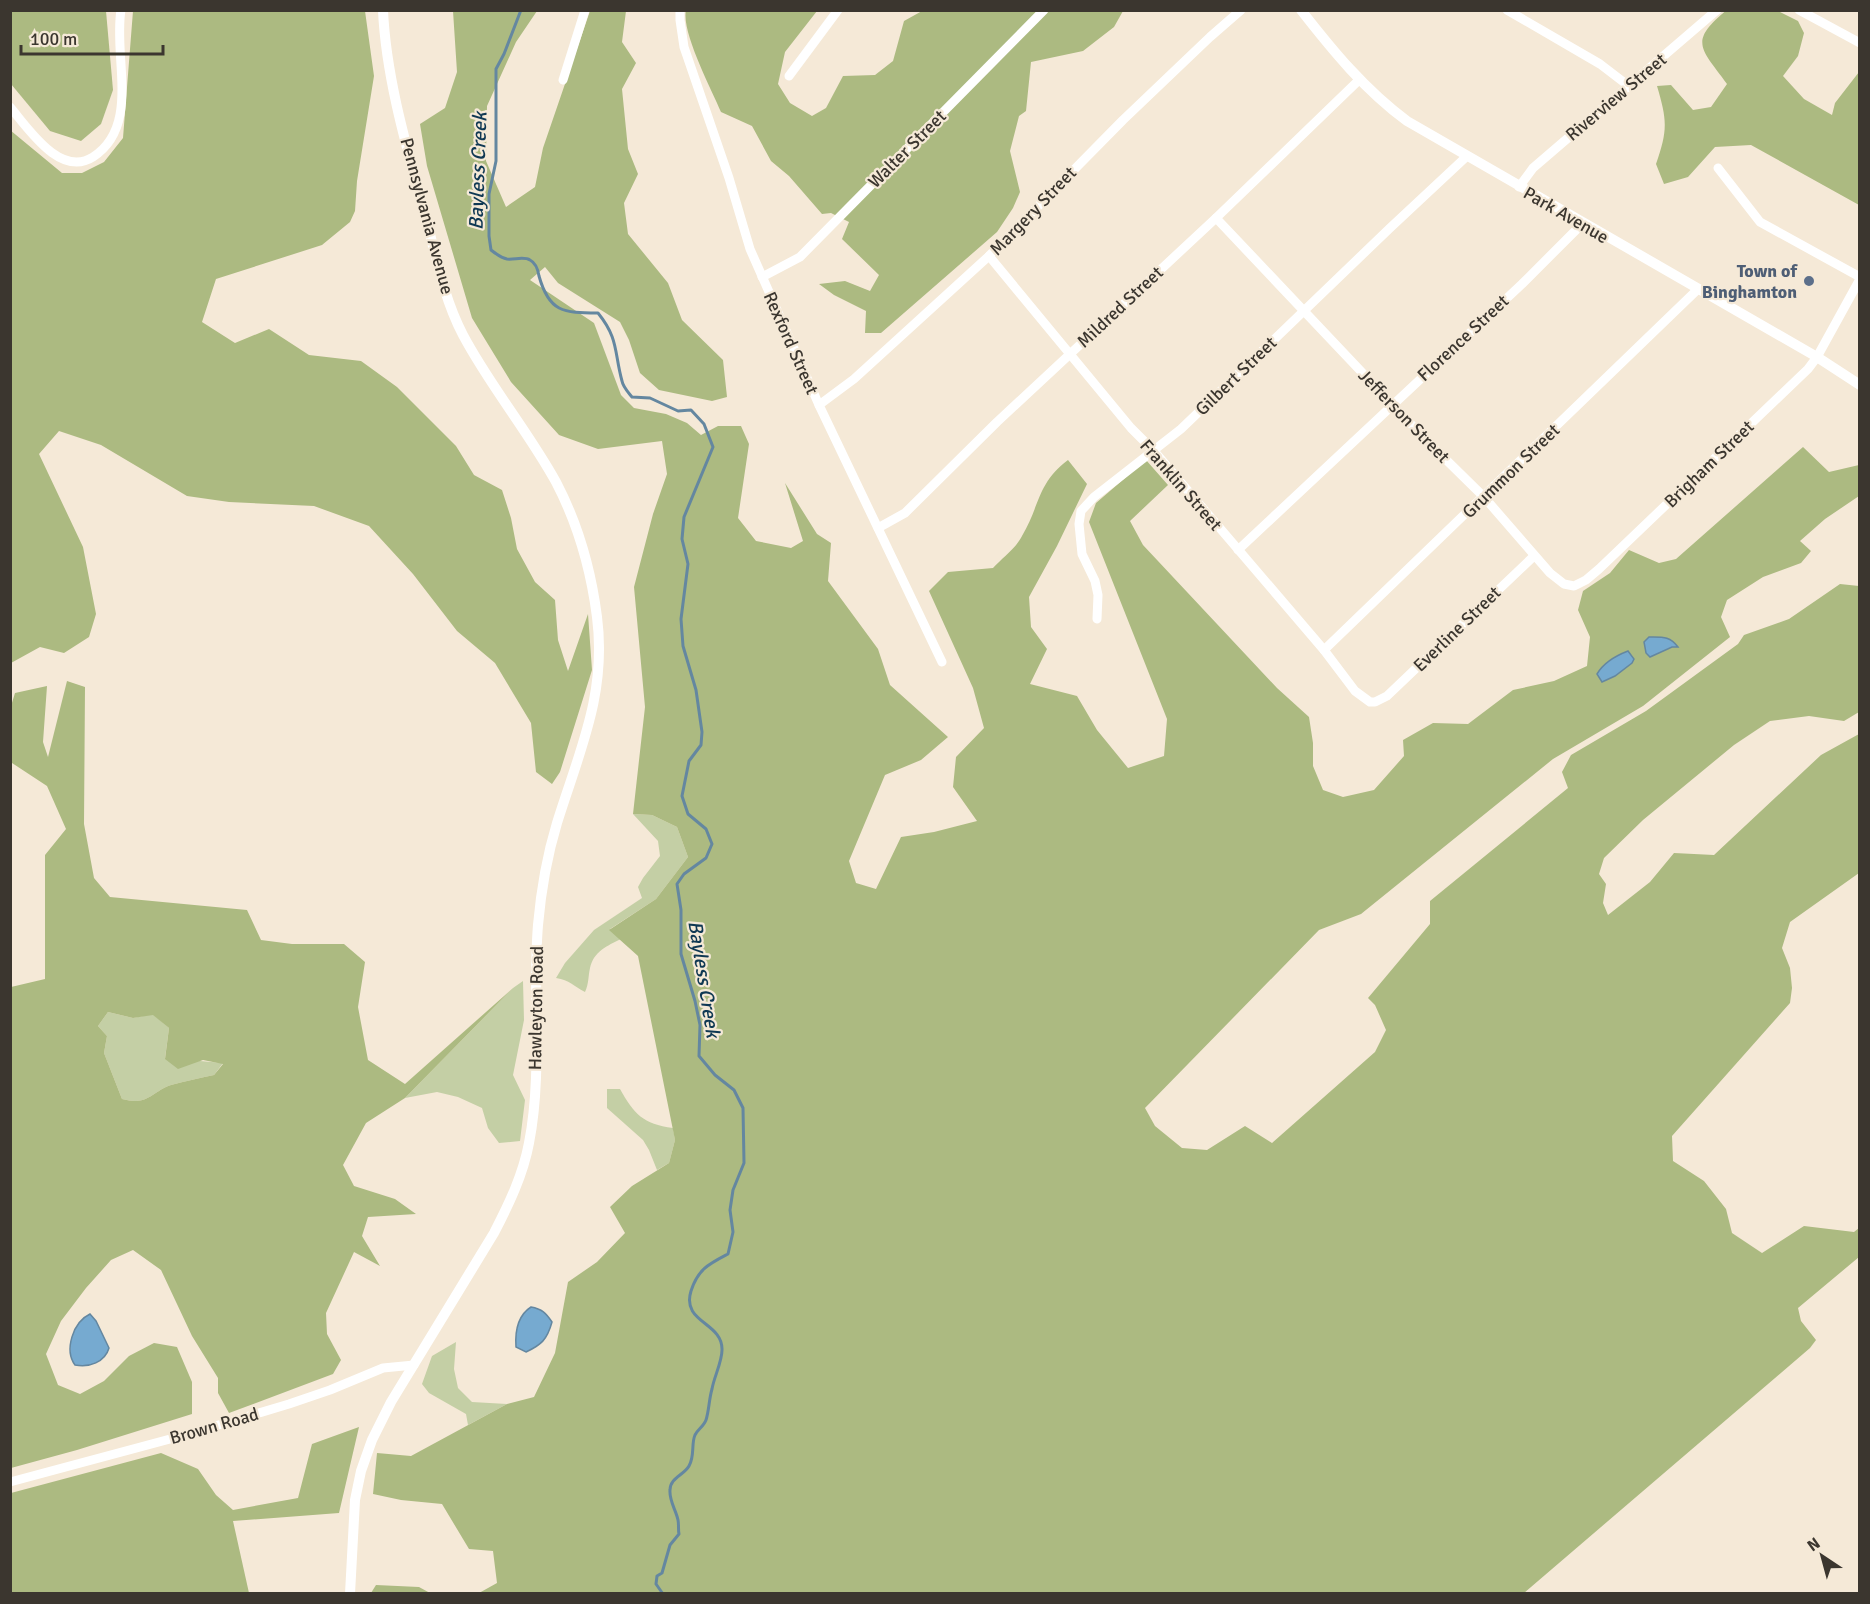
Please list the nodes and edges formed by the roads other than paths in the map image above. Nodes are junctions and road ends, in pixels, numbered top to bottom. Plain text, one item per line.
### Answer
1 (121, 10) edge
2 (383, 10) edge
3 (585, 10) edge
4 (680, 10) edge
5 (838, 10) edge
6 (1044, 10) edge
7 (1241, 10) edge
8 (1301, 10) edge
9 (1507, 10) edge
10 (1717, 10) edge
11 (1799, 10) edge
12 (1860, 43) edge
13 (789, 76) dead end
14 (563, 80) dead end
15 (1359, 80) junction
16 (1630, 87) junction
17 (10, 107) edge
18 (1466, 157) junction
19 (1718, 168) dead end
20 (1519, 187) junction
21 (1216, 218) junction
22 (1582, 224) junction
23 (989, 256) junction
24 (762, 278) junction
25 (1860, 278) edge
26 (1697, 290) junction
27 (1304, 311) junction
28 (1069, 354) junction
29 (1816, 357) junction
30 (1860, 385) edge
31 (1393, 404) junction
32 (819, 405) junction
33 (509, 409) joint
34 (1154, 451) junction
35 (1484, 497) junction
36 (878, 528) junction
37 (1238, 550) junction
38 (1534, 556) junction
39 (1599, 569) joint
40 (1097, 619) dead end
41 (1324, 651) junction
42 (942, 662) dead end
43 (1380, 700) joint
44 (414, 1365) junction
45 (10, 1482) edge
46 (350, 1593) edge

1 - 17 street
2 - 33 street, Pennsylvania Avenue
3 - 14 street
4 - 24 street, Rexford Street
5 - 13 street
6 - 24 street, Walter Street
7 - 23 street, Margery Street
8 - 15 street, Park Avenue
9 - 16 street
10 - 16 street, Riverview Street
11 - 12 street
15 - 18 street, Park Avenue
15 - 21 street, Mildred Street
16 - 20 street, Riverview Street
18 - 20 street, Park Avenue
18 - 27 street, Gilbert Street
19 - 25 street
20 - 22 street, Park Avenue
21 - 27 street, Jefferson Street
21 - 28 street, Mildred Street
22 - 26 street, Park Avenue
22 - 31 street, Florence Street
23 - 28 street, Franklin Street
23 - 32 street, Margery Street
24 - 32 street, Rexford Street
25 - 29 street, Brigham Street
26 - 29 street, Park Avenue
26 - 35 street, Grummon Street
27 - 31 street, Jefferson Street
27 - 34 street, Gilbert Street
28 - 34 street, Franklin Street
28 - 36 street, Mildred Street
29 - 30 street, Park Avenue
29 - 39 street, Brigham Street
31 - 35 street, Jefferson Street
31 - 37 street, Florence Street
32 - 36 street, Rexford Street
33 - 44 street, Hawleyton Road
34 - 37 street, Franklin Street
34 - 40 street, Gilbert Street
35 - 38 street, Jefferson Street
35 - 41 street, Grummon Street
36 - 42 street, Rexford Street
37 - 41 street, Franklin Street
38 - 39 street, Jefferson Street
38 - 43 street, Everline Street
41 - 43 street, Franklin Street
44 - 45 street, Brown Road
44 - 46 street, Hawleyton Road

